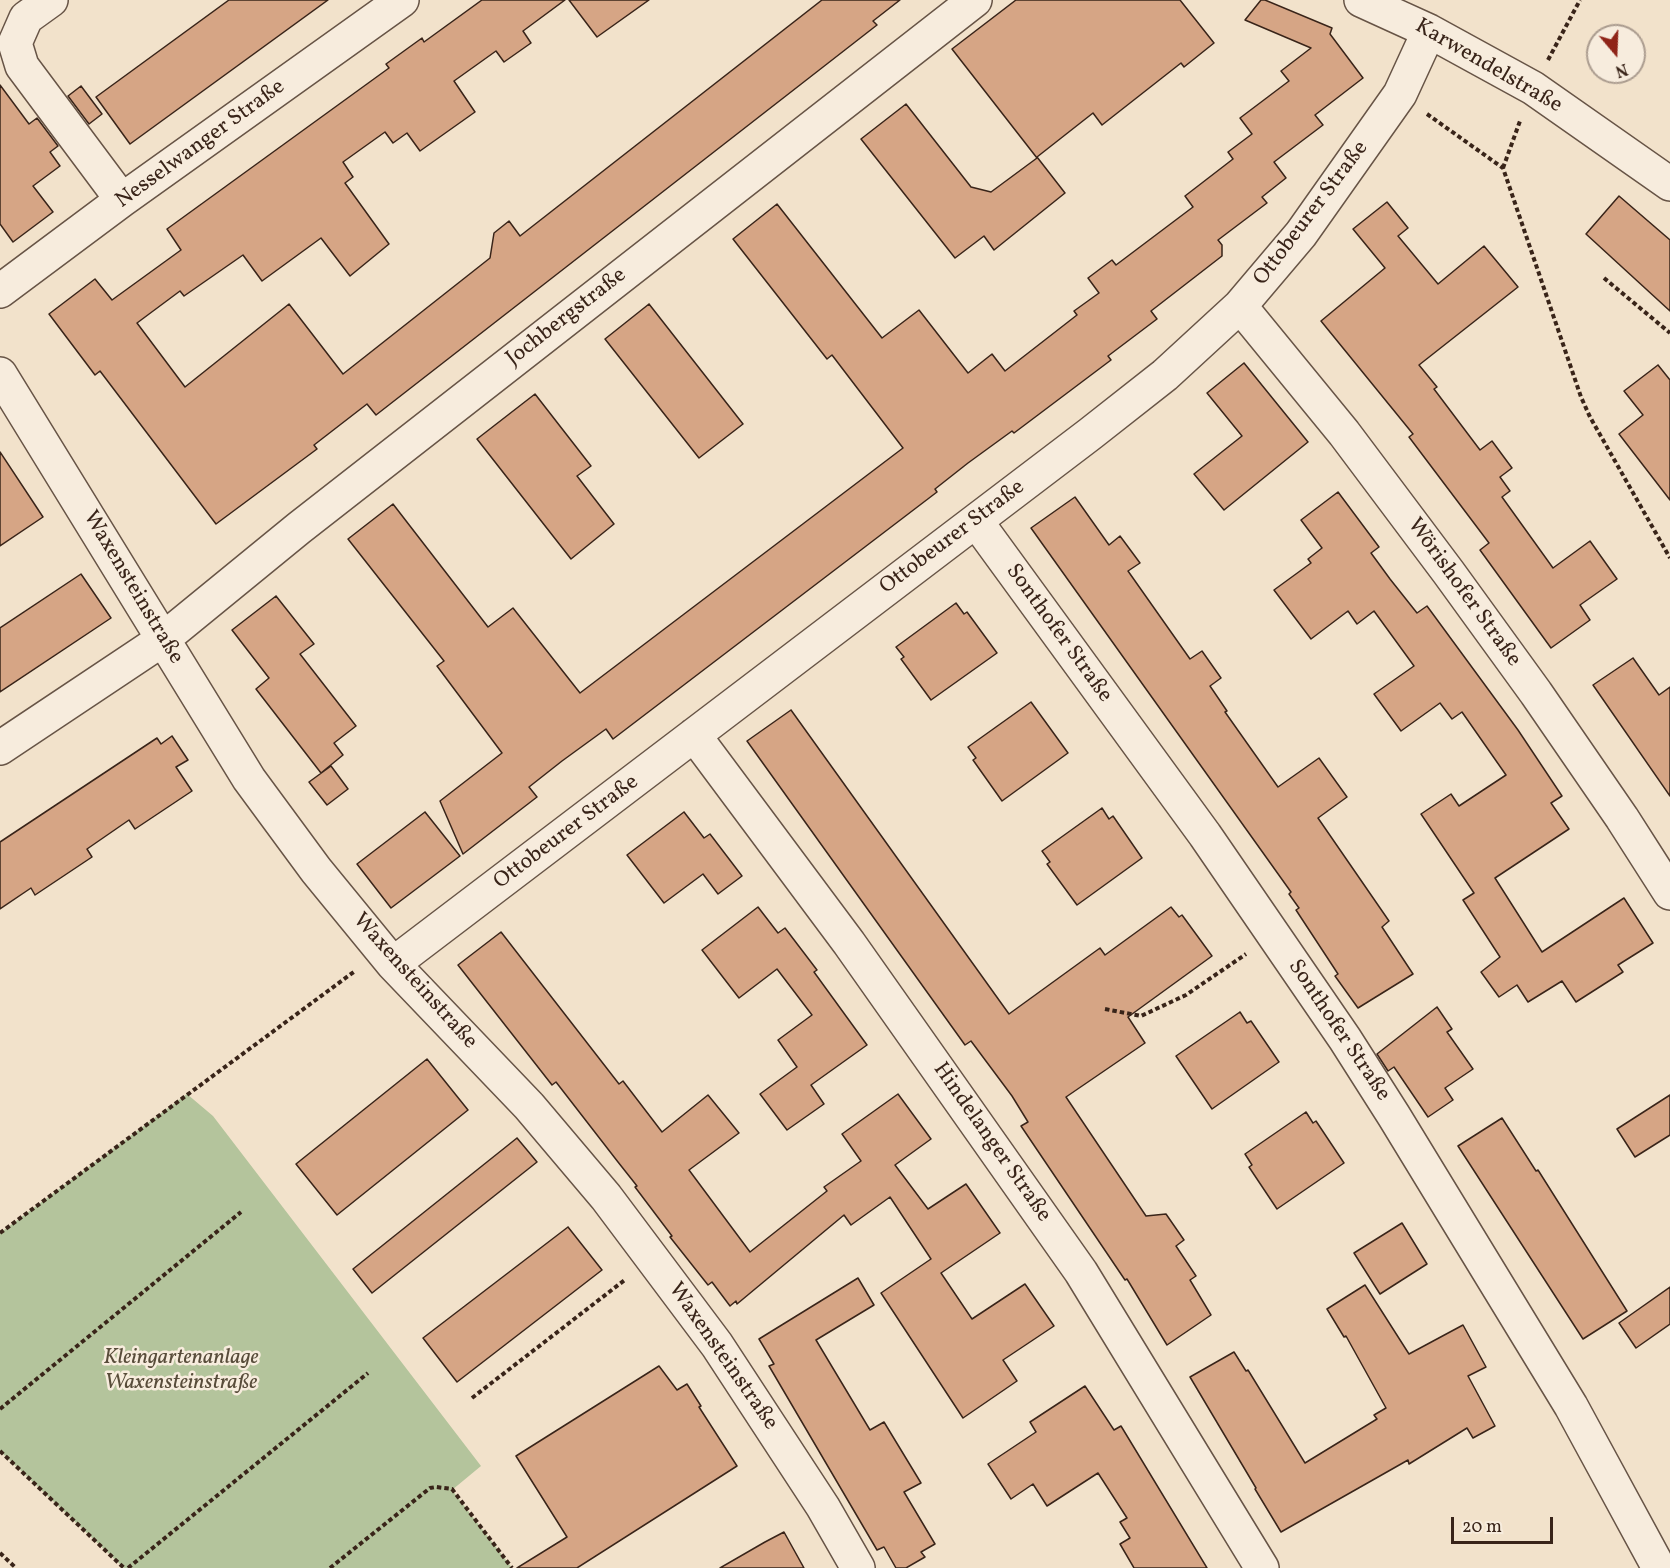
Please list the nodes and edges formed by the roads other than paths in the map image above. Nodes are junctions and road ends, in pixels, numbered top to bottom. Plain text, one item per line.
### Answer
1 (51, 0) edge
2 (402, 0) edge
3 (975, 0) edge
4 (1361, 0) edge
5 (1429, 31) junction
6 (1670, 184) edge
7 (122, 200) junction
8 (0, 291) edge
9 (1240, 306) junction
10 (0, 374) edge
11 (976, 521) junction
12 (162, 640) junction
13 (694, 735) junction
14 (0, 748) edge
15 (1670, 893) edge
16 (388, 958) junction
17 (858, 1568) edge
18 (1262, 1568) edge
19 (1659, 1568) edge

1 - 7 street
2 - 7 street, Nesselwanger Straße
3 - 12 street, Jochbergstraße
4 - 5 street, Karwendelstraße
5 - 6 street, Karwendelstraße
5 - 9 street, Ottobeurer Straße
7 - 8 street, Nesselwanger Straße
9 - 11 street, Ottobeurer Straße
9 - 15 street, Wörishofer Straße
10 - 12 street, Waxensteinstraße
11 - 13 street, Ottobeurer Straße
11 - 19 street, Sonthofer Straße
12 - 14 street, Jochbergstraße
12 - 16 street, Waxensteinstraße
13 - 16 street, Ottobeurer Straße
13 - 18 street, Hindelanger Straße
16 - 17 street, Waxensteinstraße

